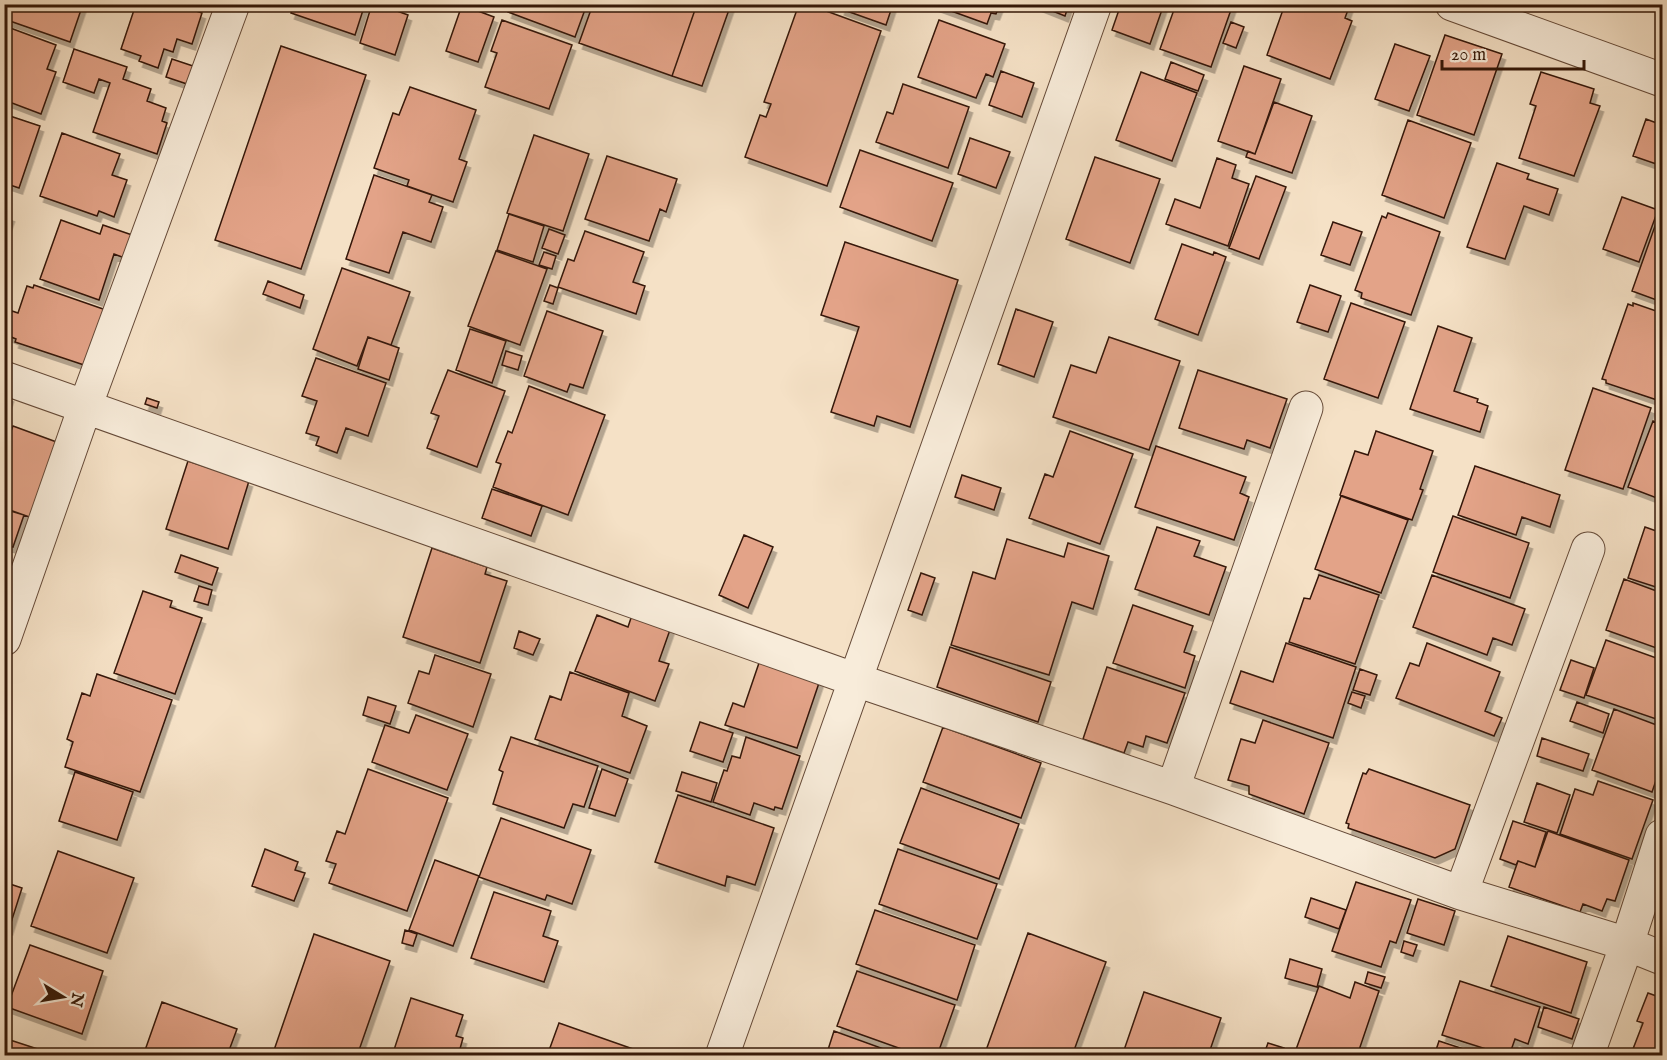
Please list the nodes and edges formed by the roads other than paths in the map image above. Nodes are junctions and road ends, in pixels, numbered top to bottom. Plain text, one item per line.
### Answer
1 (233, 4) edge
2 (1095, 4) edge
3 (1452, 4) edge
4 (1662, 80) edge
5 (4, 378) edge
6 (85, 407) junction
7 (1306, 408) dead end
8 (1588, 549) dead end
9 (4, 639) edge
10 (856, 680) junction
11 (1173, 788) junction
12 (1662, 836) edge
13 (1461, 893) junction
14 (1627, 944) junction
15 (1662, 957) edge
16 (722, 1056) edge
17 (1587, 1056) edge

1 - 6 street
2 - 10 street
3 - 4 street
5 - 6 street
6 - 9 street
6 - 10 street
7 - 11 street
8 - 13 street
10 - 11 street
10 - 16 street
11 - 13 street
12 - 14 street
13 - 14 street
14 - 15 street
14 - 17 street

